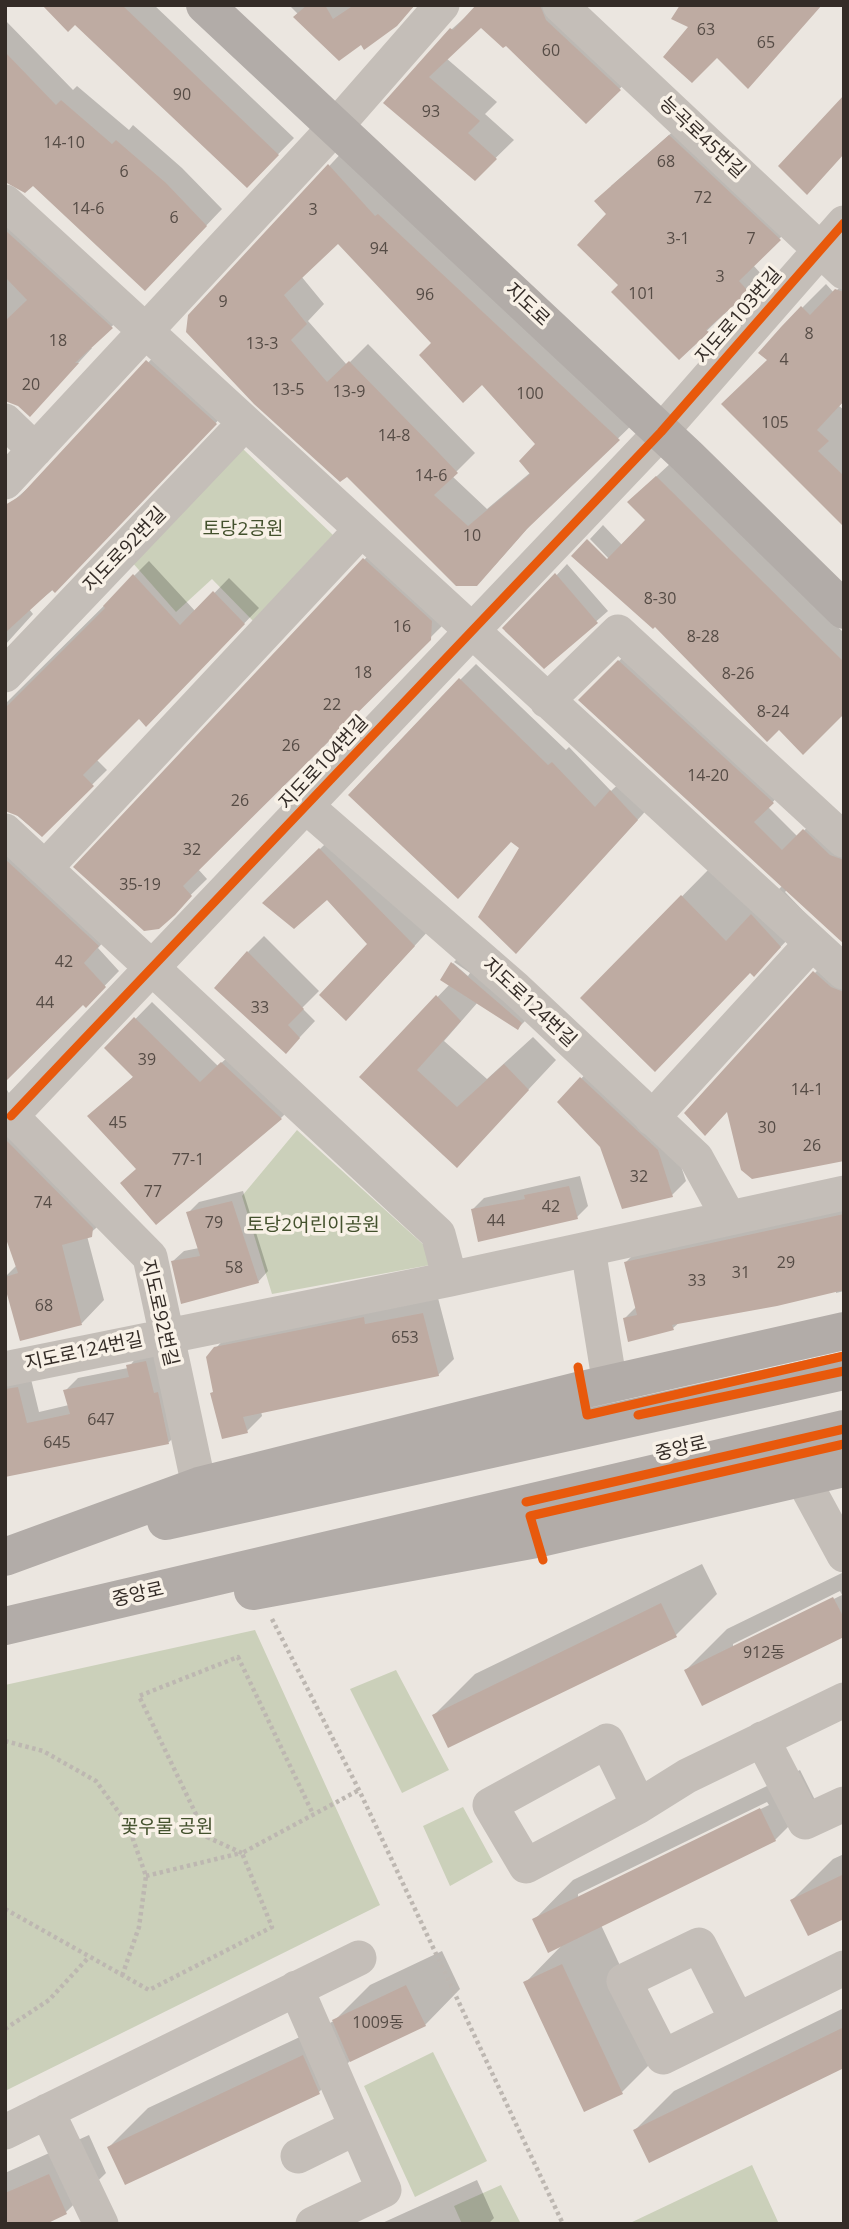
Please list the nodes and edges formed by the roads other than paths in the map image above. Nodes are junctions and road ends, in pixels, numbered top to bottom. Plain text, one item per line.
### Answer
1 (205, 5) edge
2 (442, 5) edge
3 (560, 5) edge
4 (337, 125) junction
5 (5, 202) edge
6 (844, 223) edge
7 (832, 260) edge
8 (144, 332) junction
9 (5, 421) edge
10 (244, 424) junction
11 (661, 432) junction
12 (35, 450) junction
13 (5, 482) edge
14 (361, 530) junction
15 (844, 610) edge
16 (471, 631) junction
17 (5, 676) edge
18 (547, 701) junction
19 (307, 807) junction
20 (5, 831) edge
21 (844, 840) edge
22 (45, 867) junction
23 (812, 943) junction
24 (153, 970) junction
25 (844, 972) edge
26 (8, 1113) edge
27 (652, 1118) junction
28 (844, 1194) edge
29 (729, 1218) junction
30 (588, 1249) junction
31 (450, 1279) junction
32 (844, 1331) edge
33 (166, 1335) junction
34 (5, 1368) edge
35 (844, 1371) edge
36 (611, 1385) junction
37 (844, 1429) edge
38 (844, 1468) edge
39 (801, 1476) junction
40 (199, 1486) junction
41 (844, 1555) edge
42 (5, 1557) edge
43 (5, 1628) edge
44 (843, 1702) edge
45 (762, 1739) junction
46 (844, 1804) edge
47 (639, 1806) dead end
48 (359, 1958) dead end
49 (844, 1968) edge
50 (296, 1988) junction
51 (737, 2020) dead end
52 (47, 2111) junction
53 (355, 2128) junction
54 (5, 2132) edge
55 (298, 2157) dead end
56 (101, 2224) edge
57 (313, 2224) edge

1 - 4 main road, 지도로
2 - 4 street
3 - 7 street, 능곡로45번길
4 - 8 street
4 - 11 main road, 지도로
5 - 8 street
6 - 7 street, 지도로103번길
7 - 11 street, 지도로103번길
8 - 10 street
8 - 12 street
9 - 12 street
10 - 14 street
10 - 17 street, 지도로92번길
11 - 15 main road, 지도로
11 - 16 street, 지도로104번길
12 - 13 street
14 - 16 street
14 - 22 street
16 - 18 street
16 - 19 street, 지도로104번길
18 - 21 street
18 - 23 street
19 - 24 street, 지도로104번길
19 - 27 street, 지도로124번길
20 - 22 street
22 - 24 street
23 - 25 street
23 - 27 street
24 - 26 street, 지도로104번길
24 - 31 street
26 - 33 street, 지도로92번길
27 - 29 street, 지도로124번길
28 - 29 street, 지도로124번길
29 - 30 street, 지도로124번길
30 - 31 street, 지도로124번길
30 - 36 street
31 - 33 street, 지도로124번길
32 - 36 main road
33 - 34 street, 지도로124번길
33 - 40 street, 지도로92번길
35 - 42 main road
36 - 40 main road
37 - 43 main road, 중앙로
38 - 39 main road
39 - 41 street
39 - 43 main road
40 - 42 main road
44 - 45 street
45 - 46 street
45 - 47 street
48 - 50 street
49 - 51 street
50 - 52 street
50 - 53 street
52 - 54 street
52 - 56 street
53 - 55 street
53 - 57 street

